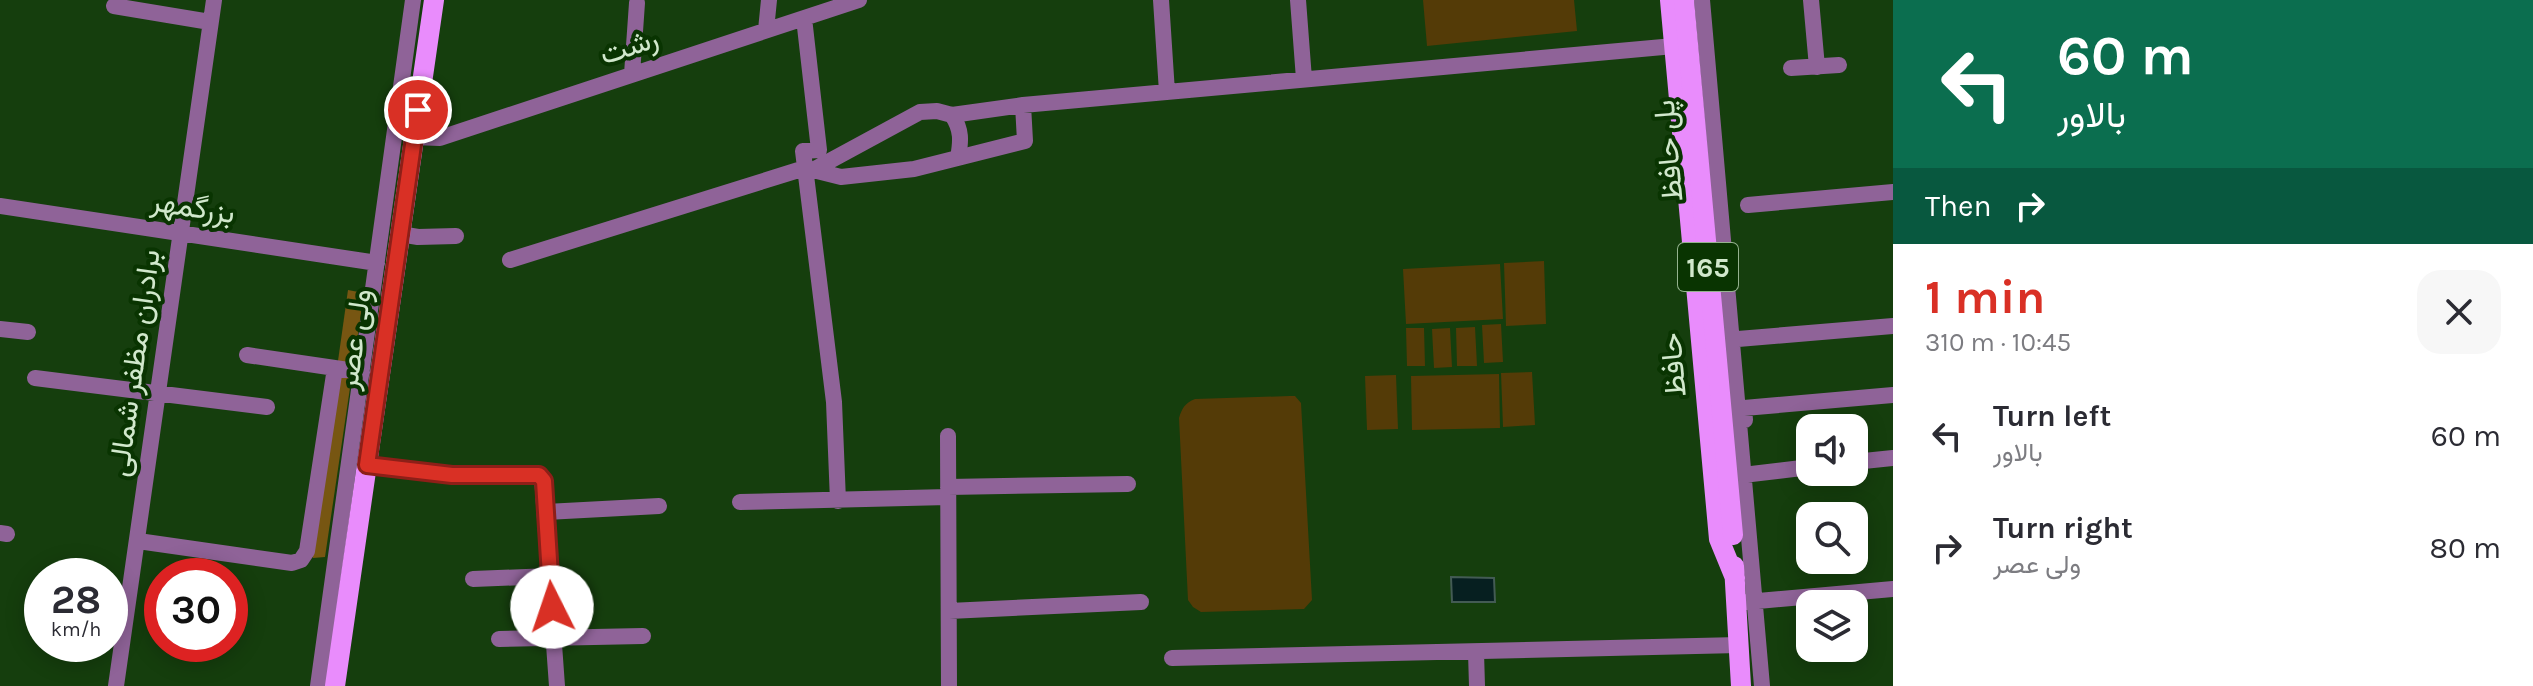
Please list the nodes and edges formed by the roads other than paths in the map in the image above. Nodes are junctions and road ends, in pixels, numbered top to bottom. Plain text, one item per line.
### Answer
1 (214, 0) edge
2 (413, 0) edge
3 (434, 0) edge
4 (769, 0) edge
5 (858, 0) edge
6 (1161, 0) edge
7 (1298, 0) edge
8 (1670, 0) edge
9 (1684, 0) edge
10 (1702, 0) edge
11 (1811, 0) edge
12 (637, 3) dead end
13 (114, 6) dead end
14 (804, 18) junction
15 (1704, 20) junction
16 (210, 22) junction
17 (1672, 23) junction
18 (766, 30) junction
19 (1674, 46) junction
20 (1839, 65) dead end
21 (1817, 67) junction
22 (1791, 68) dead end
23 (632, 74) junction
24 (1304, 79) junction
25 (1167, 92) junction
26 (1023, 105) junction
27 (952, 115) junction
28 (414, 137) junction
29 (958, 158) junction
30 (809, 169) junction
31 (1893, 192) edge
32 (1748, 205) dead end
33 (0, 206) edge
34 (180, 233) junction
35 (400, 234) junction
36 (456, 236) dead end
37 (510, 260) dead end
38 (386, 264) junction
39 (1893, 326) edge
40 (0, 329) edge
41 (28, 332) dead end
42 (1738, 339) dead end
43 (247, 355) dead end
44 (335, 368) junction
45 (362, 372) junction
46 (35, 378) dead end
47 (156, 393) junction
48 (1893, 395) edge
49 (267, 407) dead end
50 (948, 436) dead end
51 (1893, 458) edge
52 (1868, 461) edge
53 (367, 465) junction
54 (1796, 469) edge
55 (1746, 474) junction
56 (1128, 484) dead end
57 (948, 492) junction
58 (838, 501) junction
59 (740, 502) dead end
60 (659, 506) dead end
61 (546, 512) junction
62 (162, 532) dead end
63 (1733, 535) joint
64 (138, 541) junction
65 (550, 576) junction
66 (1735, 578) junction
67 (473, 579) dead end
68 (1893, 589) edge
69 (1141, 602) dead end
70 (1746, 602) junction
71 (949, 611) junction
72 (643, 636) dead end
73 (554, 638) junction
74 (499, 639) dead end
75 (1739, 645) junction
76 (1476, 652) junction
77 (1172, 658) dead end
78 (116, 686) edge
79 (318, 686) edge
80 (335, 686) edge
81 (557, 686) edge
82 (949, 686) edge
83 (1477, 686) edge
84 (1741, 686) edge
85 (1762, 686) edge

1 - 16 street, برادران مظفر شمالی
2 - 38 street
3 - 28 main road, ولی عصر
4 - 18 street
5 - 14 street, رشت
6 - 25 street
7 - 24 street
8 - 17 main road, حافظ / 165
9 - 63 main road, پل حافظ / 165, bridge
10 - 15 street
11 - 21 street
12 - 23 street
13 - 16 street
14 - 18 street, رشت
14 - 30 street
15 - 17 street
15 - 55 street
16 - 34 street, برادران مظفر شمالی
17 - 19 main road, حافظ / 165
18 - 23 street, رشت
19 - 24 street
19 - 66 main road, حافظ / 165
20 - 21 street
21 - 22 street
23 - 28 street, رشت
24 - 25 street
25 - 26 street
26 - 27 street
26 - 29 street
27 - 29 street
27 - 30 street
28 - 35 main road, ولی عصر
29 - 30 street
30 - 37 street
30 - 58 street
31 - 32 street
33 - 34 street, بزرگمهر
34 - 38 street, بزرگمهر
34 - 47 street, برادران مظفر شمالی
35 - 36 street
35 - 38 main road, ولی عصر
38 - 45 street
38 - 53 main road, ولی عصر
39 - 42 street
40 - 41 street
43 - 44 street
44 - 45 street
44 - 64 street
45 - 79 street
46 - 47 street
47 - 49 street
47 - 64 street, برادران مظفر شمالی
48 - 55 street
50 - 57 street
51 - 52 street
53 - 61 street
53 - 80 main road, ولی عصر
54 - 55 street
55 - 70 street
56 - 57 street
57 - 58 street
57 - 71 street
58 - 59 street
60 - 61 street
61 - 65 street
62 - 64 street
63 - 66 main road, حافظ / 165
64 - 78 street, برادران مظفر شمالی
65 - 67 street
65 - 73 street
66 - 70 main road, حافظ / 165
68 - 70 street
69 - 71 street
70 - 75 main road, حافظ / 165
70 - 85 street
71 - 82 street
72 - 73 street
73 - 74 street
73 - 81 street
75 - 76 street
75 - 84 main road, حافظ / 165
76 - 77 street
76 - 83 street

